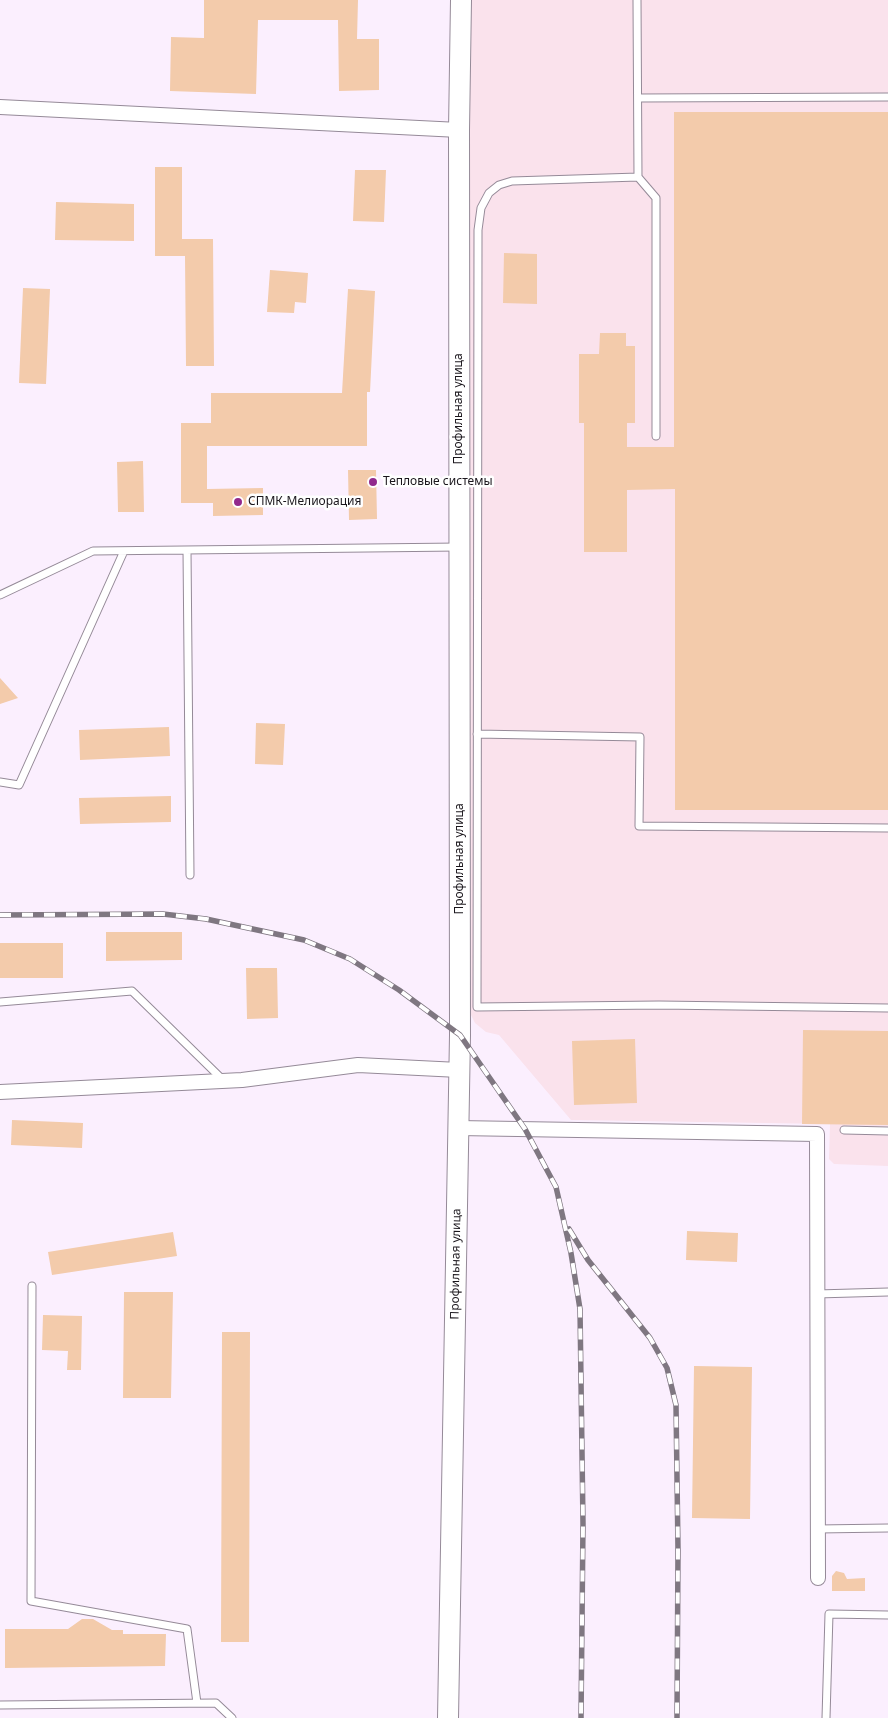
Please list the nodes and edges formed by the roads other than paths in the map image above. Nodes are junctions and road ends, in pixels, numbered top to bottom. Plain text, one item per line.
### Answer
1 (461, 0) edge
2 (637, 0) edge
3 (888, 97) edge
4 (638, 98) junction
5 (0, 107) edge
6 (459, 130) junction
7 (638, 177) junction
8 (656, 436) dead end
9 (460, 547) junction
10 (187, 550) junction
11 (124, 551) junction
12 (0, 595) edge
13 (477, 734) junction
14 (0, 782) edge
15 (888, 828) edge
16 (190, 875) dead end
17 (0, 1002) edge
18 (888, 1008) edge
19 (459, 1070) junction
20 (224, 1081) junction
21 (0, 1092) edge
22 (458, 1128) junction
23 (844, 1130) dead end
24 (888, 1130) edge
25 (32, 1286) dead end
26 (888, 1292) edge
27 (817, 1294) junction
28 (888, 1528) edge
29 (818, 1529) junction
30 (818, 1578) dead end
31 (888, 1615) edge
32 (196, 1703) junction
33 (0, 1705) edge
34 (232, 1718) edge
35 (448, 1718) edge
36 (826, 1718) edge

1 - 6 street, Профильная улица
2 - 4 lane
3 - 4 lane
4 - 7 lane
5 - 6 street
6 - 9 street, Профильная улица
7 - 8 lane
7 - 13 lane
9 - 10 lane
9 - 19 street, Профильная улица
10 - 11 lane
10 - 16 lane
11 - 12 lane
11 - 14 lane
13 - 15 lane
13 - 18 lane
17 - 20 lane
19 - 20 street
19 - 22 street, Профильная улица
20 - 21 street
22 - 27 street
22 - 35 street, Профильная улица
23 - 24 lane
25 - 32 lane
26 - 27 lane
27 - 29 street
28 - 29 lane
29 - 30 street
31 - 36 lane
32 - 33 lane
32 - 34 lane

